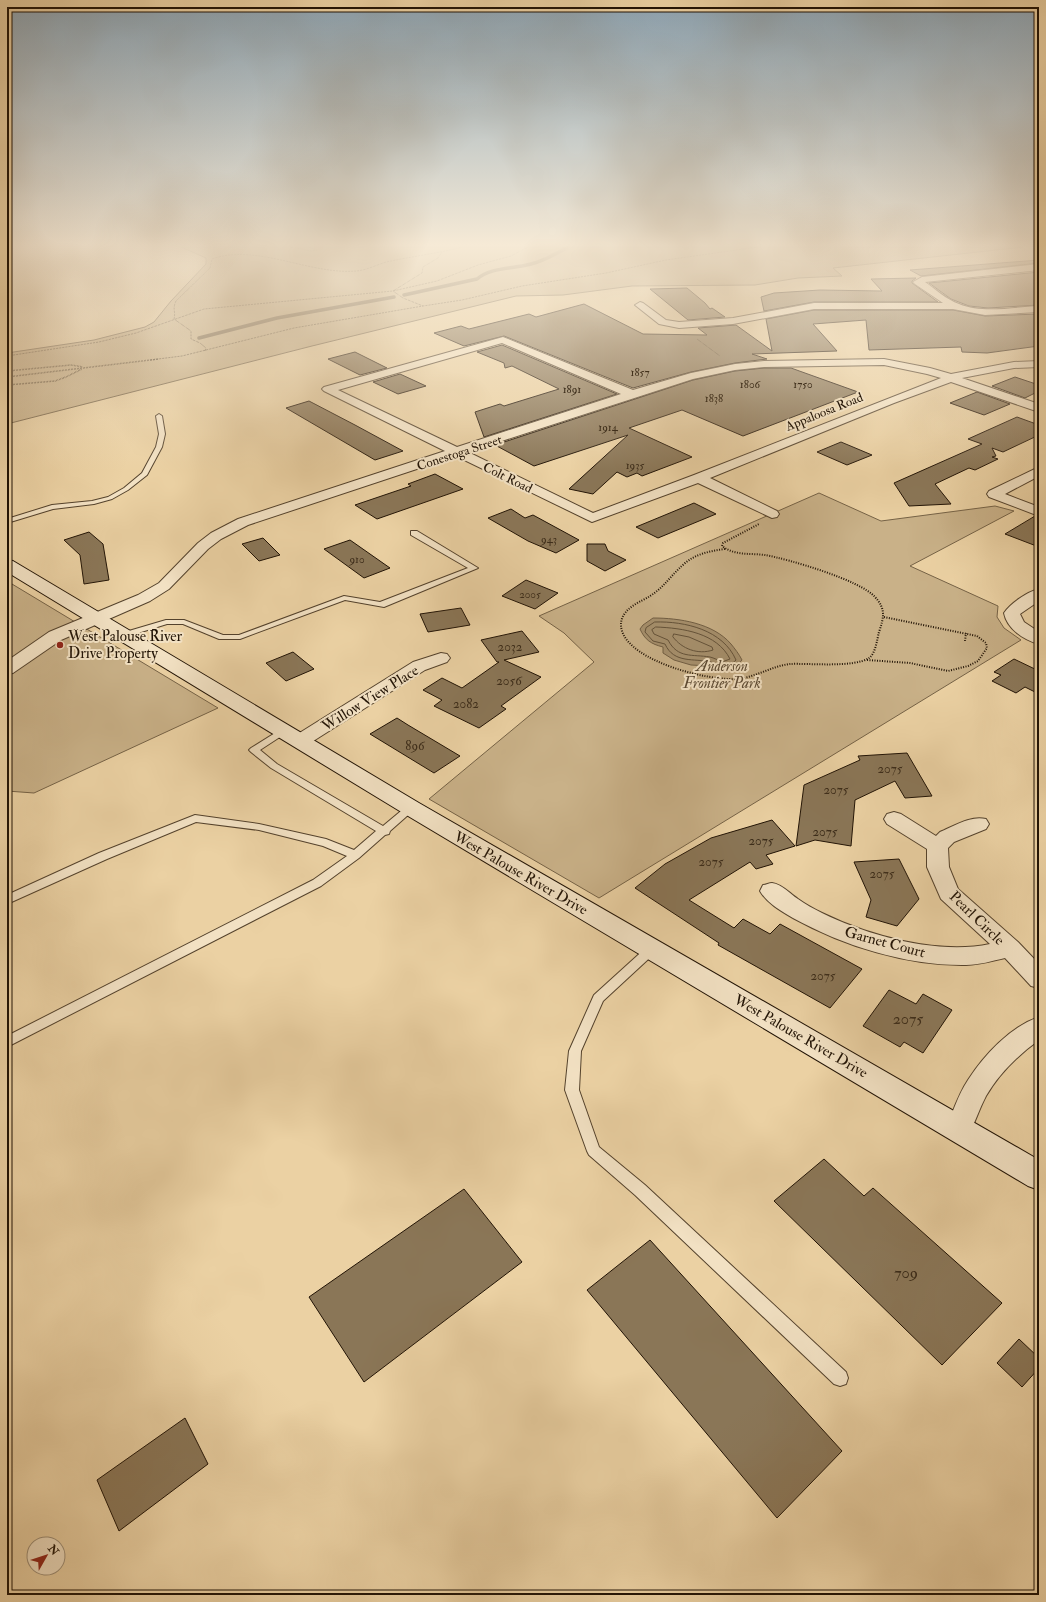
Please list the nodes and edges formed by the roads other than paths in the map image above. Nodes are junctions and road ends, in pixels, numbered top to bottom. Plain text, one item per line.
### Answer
1 (663, 322) edge
2 (714, 322) edge
3 (1039, 364) edge
4 (952, 378) junction
5 (632, 394) junction
6 (1039, 408) edge
7 (159, 416) dead end
8 (457, 453) junction
9 (1039, 471) edge
10 (699, 478) junction
11 (625, 506) joint
12 (1039, 512) edge
13 (772, 514) road end
14 (7, 521) edge
15 (414, 533) dead end
16 (7, 565) edge
17 (1039, 594) edge
18 (95, 618) junction
19 (124, 636) junction
20 (1039, 639) edge
21 (441, 658) dead end
22 (7, 669) edge
23 (292, 736) junction
24 (411, 808) junction
25 (894, 819) dead end
26 (979, 824) dead end
27 (385, 832) junction
28 (937, 846) junction
29 (355, 856) junction
30 (771, 891) dead end
31 (7, 900) edge
32 (1010, 948) junction
33 (652, 949) junction
34 (1039, 979) edge
35 (1039, 1027) edge
36 (7, 1042) edge
37 (959, 1128) junction
38 (1039, 1176) edge
39 (840, 1378) dead end

1 - 2 street
3 - 4 street, Appaloosa Road
4 - 5 street, Conestoga Street
4 - 6 street, Conestoga Street
4 - 10 street, Appaloosa Road
5 - 8 street, Conestoga Street
5 - 8 street, Colt Road
7 - 14 lane
8 - 11 street, Colt Road
8 - 18 street, Conestoga Street
9 - 12 street
10 - 11 street, Appaloosa Road
10 - 13 street
15 - 19 lane
16 - 18 street, West Palouse River Drive
17 - 20 street
18 - 19 street, West Palouse River Drive
18 - 22 street, Conestoga Street
19 - 23 street, West Palouse River Drive
21 - 23 street, Willow View Place
23 - 24 street, West Palouse River Drive
23 - 27 lane
24 - 27 lane
24 - 33 street, West Palouse River Drive
25 - 28 street
26 - 28 street
27 - 29 lane
28 - 32 street, Pearl Circle
29 - 31 lane
29 - 36 lane
30 - 32 street, Garnet Court
32 - 34 street, Pearl Circle
33 - 37 street, West Palouse River Drive
33 - 39 lane
35 - 37 street
37 - 38 street, West Palouse River Drive

